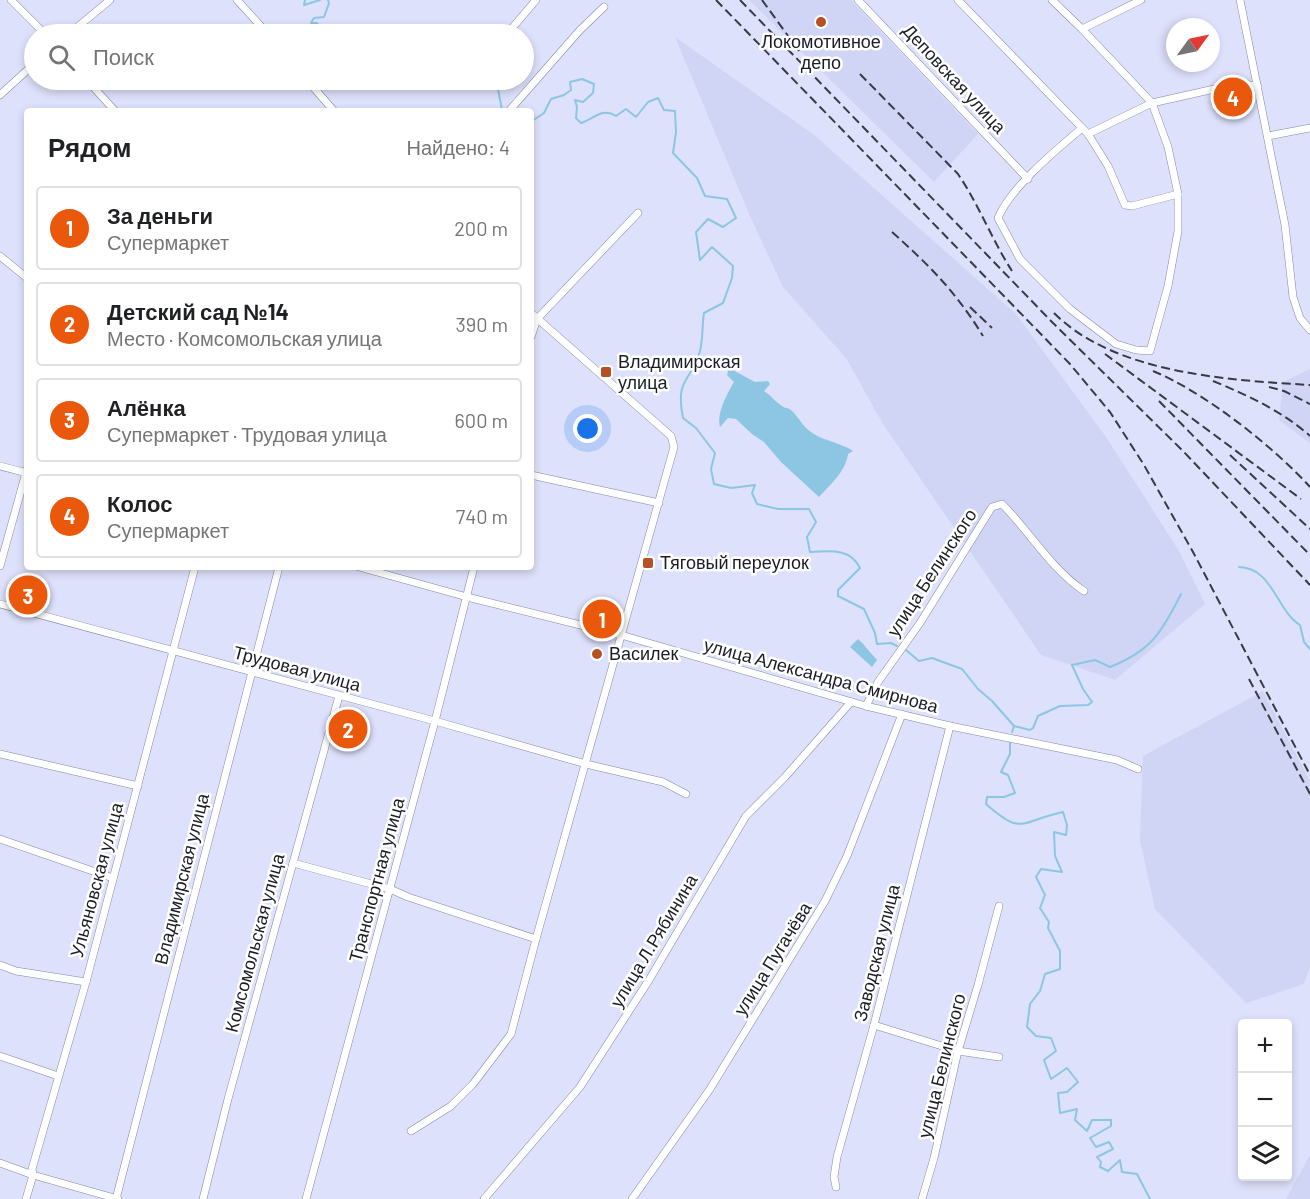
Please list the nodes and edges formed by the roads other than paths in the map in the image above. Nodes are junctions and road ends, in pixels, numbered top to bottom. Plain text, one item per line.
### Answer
1 (11, 0) edge
2 (110, 0) edge
3 (237, 0) edge
4 (536, 0) edge
5 (858, 0) edge
6 (958, 0) edge
7 (1052, 0) edge
8 (1141, 0) edge
9 (1240, 0) edge
10 (604, 6) dead end
11 (35, 24) edge
12 (81, 24) edge
13 (259, 24) edge
14 (516, 24) edge
15 (1082, 29) junction
16 (24, 73) edge
17 (534, 82) edge
18 (1258, 87) junction
19 (96, 90) edge
20 (316, 90) edge
21 (527, 90) edge
22 (0, 95) edge
23 (1152, 103) junction
24 (112, 108) edge
25 (331, 108) edge
26 (512, 108) edge
27 (1082, 128) junction
28 (1310, 128) edge
29 (1088, 134) junction
30 (1268, 136) junction
31 (1028, 179) junction
32 (1178, 194) junction
33 (638, 213) dead end
34 (0, 256) edge
35 (24, 276) edge
36 (534, 316) edge
37 (1310, 330) edge
38 (0, 466) edge
39 (24, 471) edge
40 (534, 476) edge
41 (24, 482) edge
42 (659, 503) junction
43 (0, 566) edge
44 (194, 570) edge
45 (278, 570) edge
46 (370, 570) edge
47 (473, 570) edge
48 (1084, 591) dead end
49 (467, 597) junction
50 (0, 604) edge
51 (621, 635) junction
52 (172, 651) junction
53 (251, 673) junction
54 (339, 696) junction
55 (851, 702) junction
56 (866, 706) junction
57 (902, 714) junction
58 (435, 721) junction
59 (950, 726) junction
60 (0, 754) edge
61 (586, 764) junction
62 (1138, 769) dead end
63 (138, 786) junction
64 (686, 794) dead end
65 (0, 839) edge
66 (293, 863) junction
67 (113, 878) junction
68 (390, 889) junction
69 (999, 906) dead end
70 (536, 939) junction
71 (0, 965) edge
72 (86, 982) junction
73 (874, 1025) junction
74 (958, 1051) junction
75 (0, 1056) edge
76 (999, 1057) dead end
77 (58, 1076) junction
78 (411, 1131) dead end
79 (0, 1163) edge
80 (33, 1175) junction
81 (836, 1187) dead end
82 (26, 1199) edge
83 (117, 1199) edge
84 (203, 1199) edge
85 (306, 1199) edge
86 (484, 1199) edge
87 (632, 1199) edge
88 (922, 1199) edge

1 - 11 street
2 - 12 street
3 - 13 street
4 - 14 street
5 - 31 street, Деповская улица
6 - 27 street
7 - 15 street
8 - 15 street
9 - 18 street
10 - 17 street
15 - 23 street
16 - 22 street
18 - 23 street
18 - 30 street
19 - 24 street
20 - 25 street
21 - 26 street
23 - 29 street
23 - 32 street
27 - 29 street
27 - 31 street
28 - 30 street
29 - 32 street
30 - 37 street
31 - 32 street
33 - 36 street
34 - 35 street
36 - 42 street
38 - 39 street
40 - 42 street
41 - 43 street
42 - 51 street
44 - 52 street, Ульяновская улица
45 - 53 street, Владимирская улица
46 - 49 street, улица Александра Смирнова
47 - 49 street, Транспортная улица
48 - 56 street, улица Белинского
49 - 51 street, улица Александра Смирнова
49 - 58 street, Транспортная улица
50 - 52 street, Трудовая улица
51 - 55 street, улица Александра Смирнова
51 - 61 street
52 - 53 street, Трудовая улица
52 - 63 street, Ульяновская улица
53 - 54 street, Трудовая улица
53 - 83 street, Владимирская улица
54 - 58 street, Трудовая улица
54 - 66 street, Комсомольская улица
55 - 56 street, улица Александра Смирнова
55 - 86 street, улица Л.Рябинина
56 - 57 street, улица Александра Смирнова
57 - 59 street, улица Александра Смирнова
57 - 87 street, улица Пугачёва
58 - 61 street, Трудовая улица
58 - 68 street, Транспортная улица
59 - 62 street, улица Александра Смирнова
59 - 73 street, Заводская улица
60 - 63 street
61 - 64 street, Трудовая улица
61 - 70 street
63 - 67 street, Ульяновская улица
65 - 67 street
66 - 68 street
66 - 84 street, Комсомольская улица
67 - 72 street, Ульяновская улица
68 - 70 street
68 - 85 street, Транспортная улица
69 - 74 street, улица Белинского
70 - 78 street
71 - 72 street
72 - 77 street, Ульяновская улица
73 - 74 street
73 - 81 street, Заводская улица
74 - 76 street
74 - 88 street, улица Белинского
75 - 77 street
77 - 80 street, Ульяновская улица
79 - 80 street
80 - 82 street, Ульяновская улица
80 - 83 street

